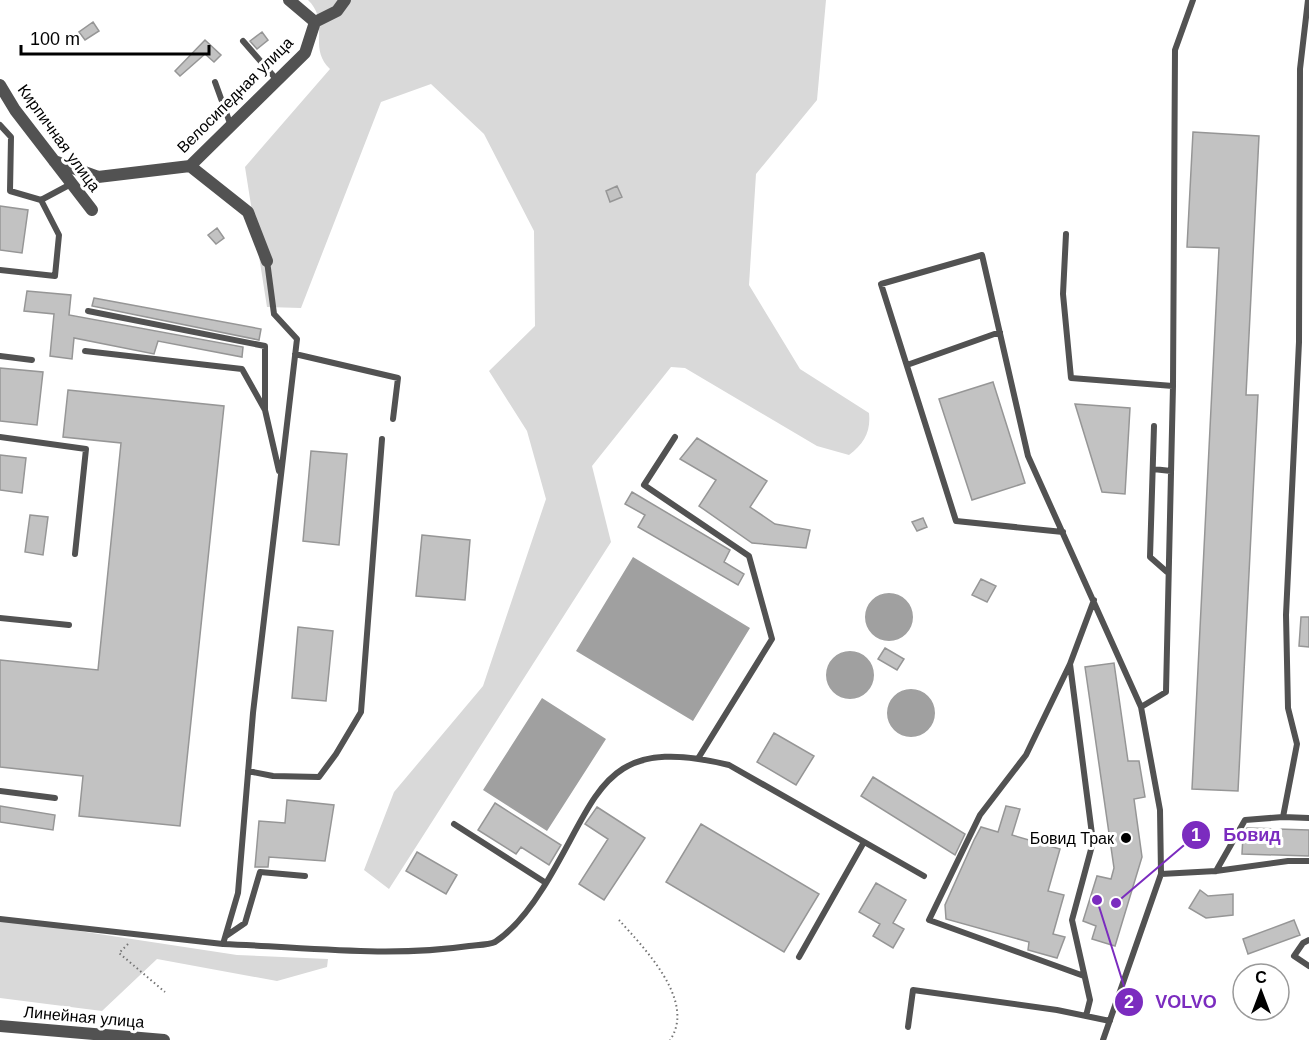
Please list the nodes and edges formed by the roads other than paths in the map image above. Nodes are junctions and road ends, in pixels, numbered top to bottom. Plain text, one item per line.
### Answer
1 (289, 0) edge
2 (345, 0) edge
3 (1193, 0) edge
4 (1308, 0) edge
5 (315, 22) junction
6 (243, 41) dead end
7 (278, 80) junction
8 (215, 82) dead end
9 (0, 85) edge
10 (0, 125) edge
11 (231, 127) junction
12 (54, 161) junction
13 (190, 166) junction
14 (72, 184) junction
15 (41, 200) junction
16 (92, 210) dead end
17 (1066, 234) dead end
18 (267, 261) joint
19 (0, 270) edge
20 (88, 311) dead end
21 (1000, 332) junction
22 (85, 351) dead end
23 (295, 354) junction
24 (0, 356) edge
25 (32, 360) dead end
26 (907, 365) junction
27 (1173, 386) junction
28 (265, 410) junction
29 (393, 419) dead end
30 (1154, 426) dead end
31 (0, 437) edge
32 (675, 437) dead end
33 (382, 439) dead end
34 (1153, 470) junction
35 (1171, 471) junction
36 (281, 478) junction
37 (1063, 532) junction
38 (75, 554) dead end
39 (1167, 572) junction
40 (1094, 600) junction
41 (0, 618) edge
42 (69, 625) dead end
43 (1070, 664) junction
44 (1141, 706) junction
45 (699, 757) junction
46 (248, 771) junction
47 (0, 791) edge
48 (55, 798) dead end
49 (1283, 817) junction
50 (1309, 818) edge
51 (454, 824) dead end
52 (864, 842) junction
53 (1309, 861) edge
54 (1216, 871) junction
55 (1161, 874) junction
56 (305, 876) dead end
57 (924, 876) dead end
58 (546, 883) junction
59 (0, 920) edge
60 (225, 937) junction
61 (1309, 940) edge
62 (223, 944) junction
63 (799, 957) dead end
64 (1309, 966) edge
65 (1084, 976) junction
66 (1086, 1016) junction
67 (1110, 1021) junction
68 (0, 1026) edge
69 (908, 1027) dead end
70 (164, 1040) edge
71 (1103, 1040) edge

1 - 5 street
2 - 5 street
3 - 27 lane
4 - 49 lane
5 - 7 street, Велосипедная улица
6 - 7 lane
7 - 11 street, Велосипедная улица
8 - 11 lane
9 - 12 street, Кирпичная улица
10 - 15 lane
11 - 13 street, Велосипедная улица
12 - 13 street, Велосипедная улица
12 - 14 street, Кирпичная улица
13 - 18 street
14 - 15 lane
14 - 16 street, Кирпичная улица
15 - 19 lane
17 - 27 lane
18 - 23 lane
20 - 28 lane
21 - 26 lane
21 - 26 lane
21 - 37 lane
22 - 28 lane
23 - 29 lane
23 - 36 lane
24 - 25 lane
26 - 37 lane
27 - 35 lane
28 - 36 lane
30 - 34 lane
31 - 38 lane
32 - 45 lane
33 - 46 lane
34 - 35 lane
34 - 39 lane
35 - 39 lane
36 - 46 lane
37 - 40 lane
39 - 44 lane
40 - 43 lane
40 - 44 lane
41 - 42 lane
43 - 65 lane
43 - 65 lane
44 - 55 lane
45 - 52 lane
45 - 58 lane
46 - 60 lane
47 - 48 lane
49 - 50 lane
49 - 54 lane
51 - 58 lane
52 - 57 lane
52 - 63 lane
53 - 54 lane
54 - 55 lane
55 - 67 lane
56 - 60 lane
58 - 62 lane
59 - 62 lane
60 - 62 lane
61 - 64 lane
65 - 66 lane
66 - 67 lane
66 - 69 lane
67 - 71 lane
68 - 70 street, Линейная улица

